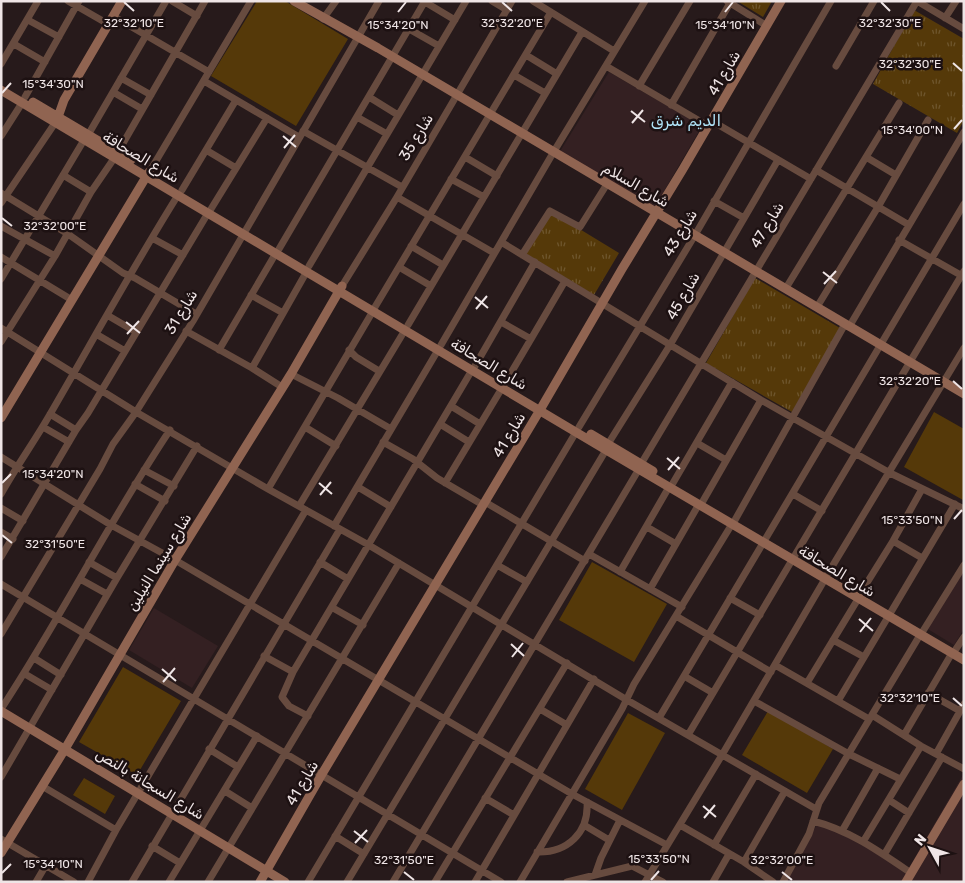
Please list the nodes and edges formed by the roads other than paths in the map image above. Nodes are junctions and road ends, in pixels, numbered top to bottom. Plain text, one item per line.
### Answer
1 (38, 1) edge
2 (68, 1) edge
3 (122, 1) edge
4 (166, 1) edge
5 (172, 1) edge
6 (250, 1) edge
7 (294, 1) edge
8 (336, 1) edge
9 (379, 1) edge
10 (466, 1) edge
11 (492, 1) edge
12 (512, 1) edge
13 (533, 1) edge
14 (645, 1) edge
15 (690, 1) edge
16 (782, 1) edge
17 (831, 1) edge
18 (874, 1) edge
19 (917, 1) edge
20 (956, 1) edge
21 (204, 2) edge
22 (425, 2) edge
23 (728, 2) edge
24 (78, 4) edge
25 (507, 10) junction
26 (551, 12) junction
27 (197, 16) junction
28 (945, 18) junction
29 (323, 19) junction
30 (28, 20) junction
31 (111, 20) junction
32 (455, 20) junction
33 (767, 26) junction
34 (409, 29) junction
35 (964, 29) edge
36 (582, 32) junction
37 (146, 35) junction
38 (357, 37) junction
39 (59, 38) junction
40 (14, 44) junction
41 (439, 46) junction
42 (614, 51) junction
43 (176, 52) junction
44 (526, 55) junction
45 (392, 58) junction
46 (45, 62) junction
47 (1, 64) edge
48 (606, 66) junction
49 (836, 66) dead end
50 (209, 72) junction
51 (557, 74) junction
52 (514, 75) junction
53 (422, 76) junction
54 (121, 78) junction
55 (204, 81) junction
56 (1, 84) edge
57 (639, 86) junction
58 (1, 90) edge
59 (113, 92) junction
60 (545, 94) junction
61 (151, 95) junction
62 (456, 96) junction
63 (369, 97) junction
64 (24, 100) junction
65 (236, 100) junction
66 (899, 103) dead end
67 (671, 104) junction
68 (142, 109) junction
69 (398, 115) junction
70 (357, 116) junction
71 (490, 116) junction
72 (267, 118) junction
73 (57, 120) junction
74 (928, 120) dead end
75 (710, 123) junction
76 (964, 132) edge
77 (301, 134) junction
78 (387, 134) junction
79 (521, 134) junction
80 (1, 136) edge
81 (86, 137) junction
82 (749, 143) junction
83 (206, 150) junction
84 (337, 150) junction
85 (553, 153) junction
86 (116, 154) junction
87 (866, 156) junction
88 (465, 157) junction
89 (778, 160) junction
90 (236, 168) junction
91 (368, 168) junction
92 (816, 170) junction
93 (148, 174) junction
94 (63, 175) junction
95 (896, 175) junction
96 (497, 176) junction
97 (452, 179) junction
98 (810, 179) junction
99 (608, 184) junction
100 (402, 187) junction
101 (847, 188) junction
102 (91, 192) junction
103 (180, 193) junction
104 (3, 195) edge
105 (397, 197) junction
106 (484, 197) junction
107 (714, 201) junction
108 (1, 203) edge
109 (964, 204) edge
110 (878, 207) junction
111 (210, 211) junction
112 (656, 213) junction
113 (430, 215) junction
114 (38, 216) junction
115 (744, 218) junction
116 (909, 225) junction
117 (1, 226) edge
118 (244, 231) junction
119 (68, 234) junction
120 (462, 235) junction
121 (695, 235) junction
122 (152, 238) junction
123 (24, 239) junction
124 (899, 240) junction
125 (501, 242) junction
126 (411, 246) junction
127 (278, 251) junction
128 (724, 252) junction
129 (494, 254) junction
130 (183, 255) junction
131 (522, 255) junction
132 (55, 256) junction
133 (1, 257) edge
134 (99, 257) junction
135 (931, 259) junction
136 (11, 262) junction
137 (535, 262) junction
138 (444, 265) junction
139 (398, 267) junction
140 (308, 269) junction
141 (756, 271) junction
142 (963, 275) edge
143 (130, 276) junction
144 (1, 279) edge
145 (40, 281) junction
146 (565, 281) junction
147 (431, 286) junction
148 (340, 288) junction
149 (786, 288) junction
150 (160, 293) junction
151 (251, 295) junction
152 (72, 300) junction
153 (602, 304) junction
154 (817, 307) junction
155 (374, 309) junction
156 (282, 313) junction
157 (196, 314) junction
158 (107, 315) junction
159 (501, 322) junction
160 (847, 325) junction
161 (639, 327) junction
162 (406, 328) junction
163 (4, 330) edge
164 (186, 331) junction
165 (136, 332) junction
166 (96, 334) junction
167 (531, 339) junction
168 (1, 342) edge
169 (670, 345) junction
170 (880, 345) junction
171 (439, 347) junction
172 (964, 348) edge
173 (218, 350) junction
174 (349, 350) junction
175 (125, 351) junction
176 (41, 353) junction
177 (909, 362) junction
178 (702, 364) junction
179 (252, 368) junction
180 (474, 368) junction
181 (380, 371) junction
182 (73, 372) junction
183 (291, 374) junction
184 (732, 382) junction
185 (944, 382) junction
186 (503, 385) junction
187 (282, 387) junction
188 (101, 390) junction
189 (325, 392) junction
190 (964, 394) edge
191 (761, 400) junction
192 (451, 406) junction
193 (542, 408) junction
194 (357, 410) junction
195 (136, 412) junction
196 (50, 414) junction
197 (792, 417) junction
198 (1, 418) edge
199 (440, 424) junction
200 (480, 424) junction
201 (43, 427) junction
202 (305, 427) junction
203 (391, 429) junction
204 (578, 429) junction
205 (76, 430) junction
206 (170, 430) junction
207 (826, 437) junction
208 (69, 442) junction
209 (384, 442) junction
210 (469, 442) junction
211 (697, 443) junction
212 (197, 446) junction
213 (336, 446) junction
214 (607, 447) junction
215 (856, 454) junction
216 (1, 457) edge
217 (726, 460) junction
218 (417, 462) junction
219 (640, 466) junction
220 (16, 467) junction
221 (232, 468) junction
222 (144, 470) junction
223 (890, 473) junction
224 (445, 483) junction
225 (46, 484) junction
226 (135, 484) junction
227 (671, 485) junction
228 (174, 486) junction
229 (358, 487) junction
230 (268, 489) junction
231 (922, 489) junction
232 (1, 494) edge
233 (793, 494) junction
234 (164, 501) junction
235 (701, 502) junction
236 (484, 504) junction
237 (955, 504) junction
238 (78, 505) junction
239 (299, 506) junction
240 (391, 507) junction
241 (1, 508) edge
242 (964, 509) edge
243 (306, 510) junction
244 (822, 511) junction
245 (23, 521) junction
246 (734, 522) junction
247 (522, 523) junction
248 (111, 525) junction
249 (337, 527) junction
250 (647, 527) junction
251 (1, 532) edge
252 (13, 539) junction
253 (765, 540) junction
254 (140, 541) junction
255 (552, 541) junction
256 (893, 541) junction
257 (676, 544) junction
258 (369, 545) junction
259 (589, 554) junction
260 (1, 557) edge
261 (794, 558) junction
262 (922, 558) junction
263 (175, 560) junction
264 (585, 560) junction
265 (90, 562) junction
266 (320, 562) junction
267 (399, 563) junction
268 (498, 565) junction
269 (963, 569) edge
270 (620, 572) junction
271 (826, 577) junction
272 (117, 578) junction
273 (80, 579) junction
274 (348, 579) junction
275 (527, 582) junction
276 (1, 584) edge
277 (436, 585) junction
278 (650, 589) junction
279 (107, 594) junction
280 (22, 597) junction
281 (859, 597) junction
282 (730, 598) junction
283 (250, 604) junction
284 (471, 606) junction
285 (682, 607) junction
286 (333, 608) junction
287 (890, 614) junction
288 (760, 615) junction
289 (676, 616) junction
290 (56, 618) junction
291 (283, 624) junction
292 (363, 624) junction
293 (502, 624) junction
294 (922, 633) junction
295 (1, 634) edge
296 (84, 634) junction
297 (708, 634) junction
298 (964, 636) edge
299 (834, 640) junction
300 (312, 642) junction
301 (534, 644) junction
302 (738, 652) junction
303 (957, 652) edge
304 (120, 655) junction
305 (264, 656) junction
306 (864, 657) junction
307 (34, 658) junction
308 (343, 659) junction
309 (964, 660) edge
310 (567, 663) junction
311 (773, 668) junction
312 (293, 672) junction
313 (24, 674) junction
314 (60, 675) junction
315 (684, 676) junction
316 (594, 679) junction
317 (379, 680) junction
318 (807, 683) junction
319 (52, 690) junction
320 (713, 693) junction
321 (928, 693) junction
322 (194, 698) junction
323 (627, 700) junction
324 (838, 700) junction
325 (414, 701) junction
326 (754, 701) junction
327 (964, 704) edge
328 (540, 709) junction
329 (1, 710) edge
330 (960, 711) junction
331 (308, 716) junction
332 (871, 717) junction
333 (228, 718) junction
334 (659, 718) junction
335 (444, 719) junction
336 (567, 725) junction
337 (30, 728) junction
338 (904, 734) junction
339 (688, 735) junction
340 (256, 736) junction
341 (478, 738) junction
342 (921, 746) junction
343 (65, 749) junction
344 (209, 749) junction
345 (286, 753) junction
346 (849, 754) junction
347 (722, 755) junction
348 (939, 755) junction
349 (510, 757) junction
350 (4, 765) edge
351 (238, 767) junction
352 (878, 768) junction
353 (964, 768) edge
354 (322, 774) junction
355 (538, 774) junction
356 (756, 774) junction
357 (1, 777) edge
358 (900, 779) junction
359 (964, 784) edge
360 (42, 786) junction
361 (225, 791) junction
362 (785, 791) junction
363 (138, 792) junction
364 (572, 794) junction
365 (358, 796) junction
366 (485, 798) junction
367 (888, 800) junction
368 (587, 802) junction
369 (252, 808) junction
370 (816, 809) junction
371 (172, 812) junction
372 (909, 813) junction
373 (388, 814) junction
374 (514, 815) junction
375 (620, 820) junction
376 (813, 821) junction
377 (584, 824) junction
378 (680, 825) junction
379 (116, 830) junction
380 (200, 830) junction
381 (842, 831) junction
382 (422, 834) junction
383 (335, 836) junction
384 (5, 840) edge
385 (609, 840) junction
386 (863, 842) junction
387 (667, 845) junction
388 (714, 845) junction
389 (152, 846) junction
390 (228, 847) junction
391 (452, 852) junction
392 (537, 852) junction
393 (1, 853) edge
394 (364, 854) junction
395 (729, 854) junction
396 (884, 854) junction
397 (744, 862) junction
398 (180, 863) junction
399 (46, 865) junction
400 (482, 869) junction
401 (267, 870) junction
402 (911, 873) junction
403 (650, 874) junction
404 (592, 878) edge
405 (36, 882) edge
406 (74, 882) edge
407 (88, 882) edge
408 (132, 882) edge
409 (169, 882) edge
410 (208, 882) edge
411 (260, 882) edge
412 (285, 882) edge
413 (308, 882) edge
414 (347, 882) edge
415 (393, 882) edge
416 (435, 882) edge
417 (475, 882) edge
418 (501, 882) edge
419 (520, 882) edge
420 (567, 882) edge
421 (646, 882) edge
422 (663, 882) edge
423 (712, 882) edge
424 (773, 882) edge
425 (783, 882) edge
426 (906, 882) edge

1 - 30 street
2 - 24 street
3 - 31 street
4 - 37 street
5 - 27 street
6 - 50 street
7 - 29 street, شارع السلام
8 - 29 street
9 - 38 street, شارع 31
10 - 32 street
11 - 25 street
12 - 25 street, شارع 35
13 - 26 street
14 - 42 street
15 - 57 street
16 - 33 street, شارع 41
17 - 82 street, شارع 43
18 - 49 street
19 - 28 street
19 - 92 street, شارع 47
20 - 28 street
21 - 27 street
22 - 32 street
22 - 34 street
23 - 33 street
23 - 67 street
24 - 31 street
24 - 39 street
25 - 62 street, شارع 35
26 - 36 street
26 - 44 street
27 - 43 street
28 - 35 street
29 - 38 street, شارع السلام
30 - 39 street
30 - 40 street
31 - 37 street
31 - 73 street
32 - 41 street
33 - 75 street, شارع 41
34 - 41 street
34 - 45 street
36 - 42 street
36 - 51 street
37 - 43 street
37 - 54 street
38 - 45 street, شارع السلام
38 - 77 street, شارع 31
39 - 46 street
40 - 46 street
40 - 47 street
41 - 53 street
42 - 48 street
43 - 50 street
43 - 61 street
44 - 51 street
44 - 52 street
45 - 53 street, شارع السلام
45 - 63 street
46 - 64 street
48 - 57 street
48 - 85 street
50 - 55 street
51 - 60 street
52 - 60 street
52 - 71 street
53 - 62 street, شارع السلام
53 - 69 street
54 - 59 street
54 - 61 street
55 - 65 street
55 - 93 street
56 - 64 street, شارع الصحافة
57 - 67 street
58 - 64 street, شارع الصحافة
59 - 68 street
59 - 81 street
60 - 79 street
61 - 68 street
62 - 71 street, شارع السلام
62 - 100 street, شارع 35
63 - 69 street
63 - 70 street
64 - 73 street, شارع الصحافة
64 - 80 street
65 - 72 street
65 - 83 street
66 - 87 street
67 - 75 street
68 - 86 street
69 - 78 street
70 - 78 street
70 - 84 street
71 - 79 street, شارع السلام
71 - 88 street
72 - 77 street
72 - 90 street
73 - 81 street, شارع الصحافة
73 - 104 street
74 - 95 street
75 - 82 street
75 - 112 street, شارع 41
76 - 116 street
77 - 84 street
77 - 118 street, شارع 31
78 - 91 street
79 - 85 street, شارع السلام
79 - 96 street
81 - 86 street, شارع الصحافة
81 - 94 street
82 - 89 street
82 - 107 street, شارع 43
83 - 90 street
83 - 103 street
84 - 91 street
84 - 127 street
85 - 99 street, شارع السلام
85 - 125 street
86 - 93 street, شارع الصحافة
86 - 102 street
87 - 95 street
87 - 101 street
88 - 96 street
88 - 97 street
89 - 98 street
89 - 115 street, شارع 45
90 - 111 street
91 - 100 street
91 - 140 street
92 - 98 street, شارع 47
92 - 101 street
93 - 103 street, شارع الصحافة
93 - 134 street
94 - 102 street
94 - 114 street
95 - 110 street
96 - 106 street
97 - 106 street
97 - 113 street
98 - 141 street, شارع 47
99 - 112 street, شارع السلام
99 - 131 street
100 - 105 street, شارع 35
101 - 110 street
101 - 149 street
102 - 119 street
103 - 111 street, شارع الصحافة
103 - 122 street
104 - 108 street
104 - 114 street
105 - 113 street
105 - 148 street, شارع 35
106 - 120 street
107 - 115 street
107 - 121 street, شارع 43
109 - 135 street
110 - 116 street
110 - 154 street
111 - 118 street, شارع الصحافة
111 - 130 street
112 - 121 street, شارع السلام
112 - 153 street, شارع 41
113 - 120 street
113 - 126 street
114 - 119 street
114 - 123 street
115 - 128 street, شارع 45
116 - 124 street
117 - 123 street
118 - 127 street, شارع الصحافة
118 - 157 street, شارع 31
119 - 132 street
119 - 134 street
120 - 129 street
120 - 138 street
121 - 128 street, شارع السلام
121 - 161 street, شارع 43
122 - 130 street
122 - 143 street
123 - 132 street
123 - 136 street
124 - 135 street
124 - 160 street
125 - 129 street
125 - 131 street
126 - 138 street
126 - 139 street
127 - 140 street, شارع الصحافة
127 - 151 street
128 - 141 street, شارع السلام
128 - 169 street, شارع 45
129 - 171 street
130 - 150 street
131 - 137 street
132 - 145 street
133 - 136 street
134 - 143 street
134 - 152 street
135 - 142 street
135 - 170 street
136 - 144 street
136 - 145 street
137 - 146 street
137 - 159 street
138 - 147 street
139 - 147 street
139 - 155 street
140 - 148 street, شارع الصحافة
140 - 156 street
141 - 149 street, شارع السلام
141 - 178 street, شارع 47
142 - 177 street
143 - 150 street
143 - 158 street
145 - 152 street
145 - 163 street
146 - 153 street
146 - 167 street
147 - 162 street
148 - 155 street, شارع الصحافة
148 - 183 street, شارع سينما النيلين
149 - 154 street, شارع السلام
150 - 157 street
150 - 165 street
151 - 156 street
151 - 173 street
152 - 176 street
153 - 161 street
153 - 193 street, شارع 41
154 - 160 street, شارع السلام
155 - 162 street, شارع الصحافة
155 - 174 street
156 - 179 street
157 - 164 street, شارع 31
158 - 165 street
158 - 166 street
159 - 167 street
159 - 180 street
160 - 170 street, شارع السلام
160 - 197 street
161 - 169 street
161 - 204 street, شارع 43
162 - 171 street, شارع الصحافة
162 - 181 street
163 - 168 street
163 - 176 street
164 - 173 street
164 - 195 street, شارع 31
165 - 175 street
166 - 175 street
166 - 182 street
167 - 186 street
169 - 178 street
169 - 214 street, شارع 45
170 - 177 street, شارع السلام
170 - 207 street
171 - 180 street, شارع الصحافة
171 - 203 street
172 - 185 street
173 - 179 street
174 - 181 street
174 - 189 street
175 - 188 street
176 - 182 street
176 - 198 street
177 - 185 street, شارع السلام
177 - 215 street
178 - 184 street
178 - 219 street, شارع 47
179 - 187 street
180 - 186 street, شارع الصحافة
180 - 192 street
181 - 194 street
182 - 188 street
182 - 196 street
183 - 187 street, شارع سينما النيلين
183 - 189 street
184 - 191 street
184 - 211 street
185 - 190 street, شارع السلام
185 - 223 street
186 - 193 street, شارع الصحافة
186 - 200 street
187 - 221 street, شارع سينما النيلين
188 - 195 street
188 - 205 street
189 - 194 street
189 - 202 street
191 - 197 street
191 - 217 street
192 - 199 street
192 - 200 street
193 - 204 street, شارع الصحافة
193 - 236 street, شارع 41
194 - 203 street
194 - 213 street
195 - 206 street
195 - 238 street, شارع 31
196 - 201 street
196 - 205 street
197 - 207 street
197 - 246 street
199 - 210 street
199 - 218 street
200 - 210 street
201 - 208 street
201 - 220 street
202 - 213 street
202 - 230 street
203 - 209 street
204 - 214 street, شارع الصحافة
204 - 247 street, شارع 43
205 - 208 street
206 - 212 street
206 - 222 street
207 - 215 street
207 - 233 street
208 - 225 street
209 - 218 street
209 - 229 street
210 - 224 street
211 - 217 street
211 - 227 street
212 - 221 street
212 - 228 street
213 - 239 street
214 - 219 street, شارع الصحافة
214 - 255 street, شارع 45
215 - 223 street
215 - 244 street
216 - 220 street
217 - 235 street
218 - 224 street
218 - 240 street
219 - 227 street, شارع الصحافة
219 - 259 street, شارع 47
220 - 225 street
220 - 232 street
221 - 230 street
221 - 263 street, شارع سينما النيلين
222 - 226 street
222 - 228 street
223 - 231 street
223 - 271 street
224 - 236 street
225 - 238 street
225 - 245 street
226 - 234 street
226 - 248 street
227 - 235 street, شارع الصحافة
227 - 250 street
228 - 234 street
229 - 240 street
229 - 249 street
230 - 239 street
231 - 237 street
231 - 256 street
233 - 244 street
233 - 253 street
234 - 254 street
235 - 246 street, شارع الصحافة
235 - 257 street
236 - 247 street
236 - 277 street, شارع 41
237 - 242 street
237 - 262 street
238 - 248 street
238 - 280 street, شارع 31
239 - 243 street
240 - 258 street
241 - 245 street
243 - 249 street
243 - 283 street
244 - 261 street
245 - 252 street
246 - 253 street, شارع الصحافة
246 - 285 street
247 - 255 street
247 - 268 street, شارع 43
248 - 254 street
248 - 265 street
249 - 258 street
249 - 266 street
250 - 257 street
250 - 270 street
251 - 252 street
252 - 260 street
253 - 261 street, شارع الصحافة
253 - 282 street
254 - 263 street
254 - 272 street
255 - 264 street
255 - 275 street, شارع 45
256 - 262 street
256 - 281 street
257 - 278 street
258 - 267 street
258 - 274 street
259 - 264 street, شارع 47
259 - 270 street
261 - 271 street, شارع الصحافة
261 - 288 street
262 - 287 street
263 - 283 street
263 - 304 street, شارع سينما النيلين
264 - 301 street, شارع 47
265 - 272 street
265 - 273 street
266 - 274 street
266 - 291 street
267 - 277 street
267 - 292 street
268 - 275 street
268 - 284 street, شارع 43
269 - 294 street
270 - 278 street
271 - 281 street, شارع الصحافة
271 - 311 street
272 - 279 street
273 - 279 street
273 - 290 street
274 - 286 street
275 - 293 street, شارع 45
276 - 280 street
277 - 284 street
277 - 317 street, شارع 41
278 - 285 street
279 - 296 street
280 - 290 street
280 - 295 street, شارع 31
281 - 287 street, شارع الصحافة
281 - 299 street
282 - 288 street
282 - 297 street
283 - 291 street
283 - 322 street
284 - 293 street
284 - 325 street, شارع 43
285 - 289 street
286 - 292 street
286 - 300 street
287 - 294 street, شارع الصحافة
287 - 306 street
288 - 302 street
289 - 297 street
289 - 323 street
290 - 296 street
290 - 307 street
291 - 300 street
291 - 305 street
292 - 308 street
293 - 301 street
293 - 335 street, شارع 45
294 - 303 street, شارع الصحافة
294 - 332 street
296 - 304 street
296 - 314 street
297 - 302 street
297 - 315 street
298 - 303 street
299 - 306 street
299 - 318 street
300 - 308 street
300 - 312 street
301 - 310 street
301 - 341 street, شارع 47
302 - 311 street
302 - 320 street
303 - 309 street, شارع الصحافة
303 - 321 street
304 - 322 street
304 - 343 street, شارع سينما النيلين
305 - 312 street
305 - 333 street
306 - 324 street
307 - 313 street
307 - 314 street
308 - 317 street
308 - 331 street
310 - 316 street
310 - 328 street
311 - 318 street
311 - 326 street
312 - 331 street
313 - 319 street
313 - 329 street
314 - 319 street
315 - 320 street
315 - 334 street
316 - 323 street
316 - 336 street
317 - 325 street
317 - 354 street, شارع 41
318 - 324 street
319 - 337 street
320 - 339 street
321 - 330 street
321 - 338 street
322 - 333 street
322 - 363 street
323 - 334 street
323 - 364 street
324 - 332 street
325 - 335 street
325 - 365 street, شارع 43
326 - 346 street
326 - 347 street
327 - 330 street
328 - 336 street
328 - 349 street
329 - 337 street, شارع السجانة بالنص
330 - 348 street
331 - 345 street
332 - 338 street
332 - 346 street
333 - 340 street
333 - 344 street
334 - 339 street
335 - 341 street
335 - 373 street, شارع 45
336 - 355 street
337 - 343 street, شارع السجانة بالنص
337 - 350 street
338 - 342 street
339 - 347 street
340 - 345 street
340 - 351 street
341 - 349 street
341 - 382 street, شارع 47
342 - 348 street
342 - 358 street
343 - 360 street, شارع سينما النيلين
343 - 363 street, شارع السجانة بالنص
344 - 351 street
344 - 371 street
345 - 354 street
345 - 369 street
346 - 352 street
346 - 370 street
347 - 356 street
347 - 378 street
348 - 353 street
348 - 372 street
349 - 355 street
349 - 366 street
350 - 357 street
351 - 361 street
352 - 358 street
352 - 381 street
354 - 365 street
354 - 401 street, شارع 41
355 - 364 street
355 - 374 street
356 - 362 street
356 - 388 street
358 - 367 street
359 - 402 street
360 - 379 street
360 - 384 street, شارع سينما النيلين
361 - 369 street
361 - 380 street
362 - 370 street
362 - 397 street
363 - 371 street, شارع السجانة بالنص
363 - 379 street
364 - 368 street
364 - 392 street
365 - 373 street
365 - 383 street, شارع 43
366 - 374 street
366 - 391 street
367 - 372 street
367 - 386 street
368 - 375 street
368 - 377 street
369 - 390 street
370 - 376 street
371 - 380 street, شارع السجانة بالنص
371 - 389 street
372 - 396 street
373 - 382 street
373 - 394 street, شارع 45
374 - 400 street
375 - 385 street
375 - 387 street
376 - 381 street
376 - 425 street
377 - 385 street
377 - 392 street
378 - 387 street
378 - 388 street
379 - 407 street
380 - 390 street, شارع السجانة بالنص
380 - 398 street
381 - 386 street
382 - 391 street
382 - 415 street, شارع 47
383 - 394 street
383 - 413 street, شارع 43
384 - 393 street, شارع سينما النيلين
384 - 399 street
385 - 404 street
386 - 396 street
387 - 403 street
388 - 395 street
389 - 398 street
389 - 408 street
390 - 401 street, شارع السجانة بالنص
390 - 410 street
391 - 400 street
391 - 416 street
392 - 419 street
394 - 414 street, شارع 45
395 - 397 street
395 - 423 street
396 - 402 street
397 - 424 street
398 - 409 street
399 - 405 street
399 - 406 street
400 - 417 street
400 - 418 street
401 - 411 street, شارع 41
401 - 412 street, شارع السجانة بالنص
402 - 426 street
403 - 404 street
403 - 421 street
403 - 422 street
404 - 420 street

